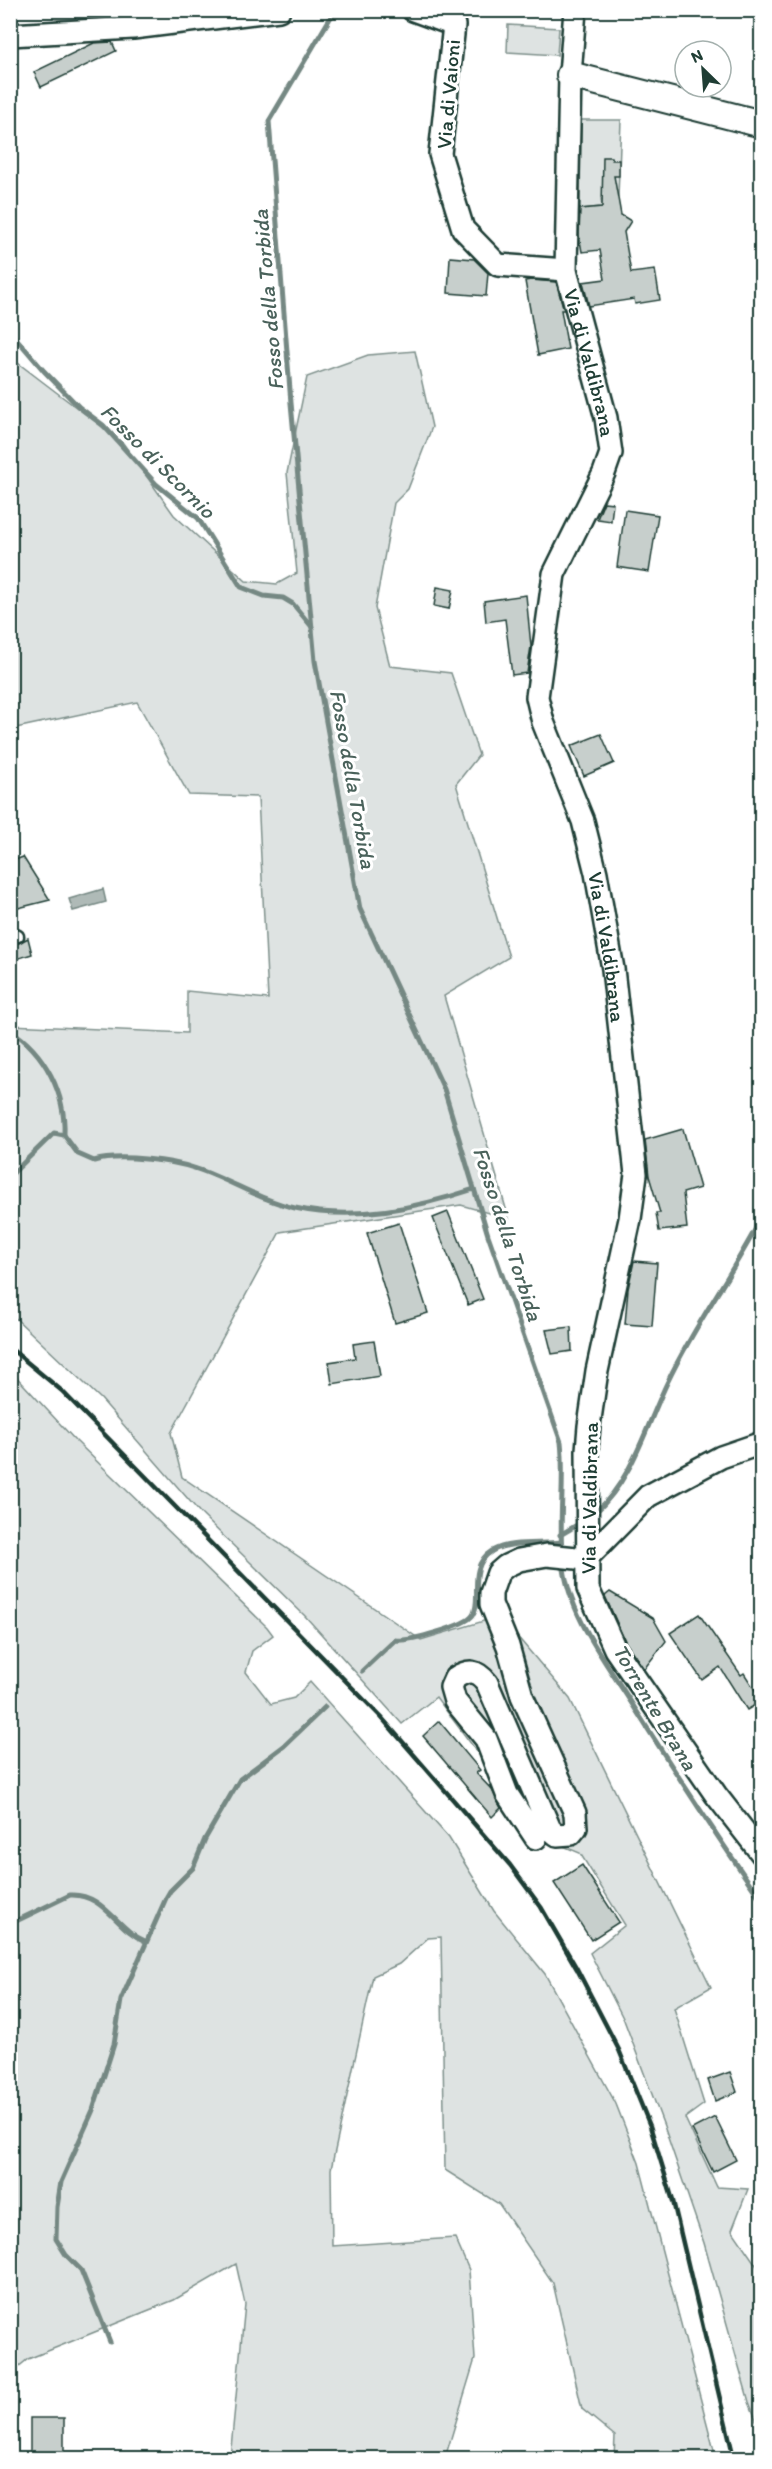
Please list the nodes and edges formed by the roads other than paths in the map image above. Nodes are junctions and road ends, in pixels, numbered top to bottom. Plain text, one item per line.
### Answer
1 (279, 10) edge
2 (413, 10) edge
3 (575, 10) edge
4 (10, 35) edge
5 (570, 75) junction
6 (762, 124) edge
7 (566, 270) junction
8 (762, 1443) edge
9 (586, 1559) junction
10 (536, 1838) dead end
11 (762, 1854) edge

1 - 4 street
2 - 7 street, Via di Vaioni
3 - 5 street, Via di Valdibrana
5 - 6 street
5 - 7 street, Via di Valdibrana
7 - 9 street, Via di Valdibrana
8 - 9 street
9 - 10 street
9 - 11 street, Via di Valdibrana

